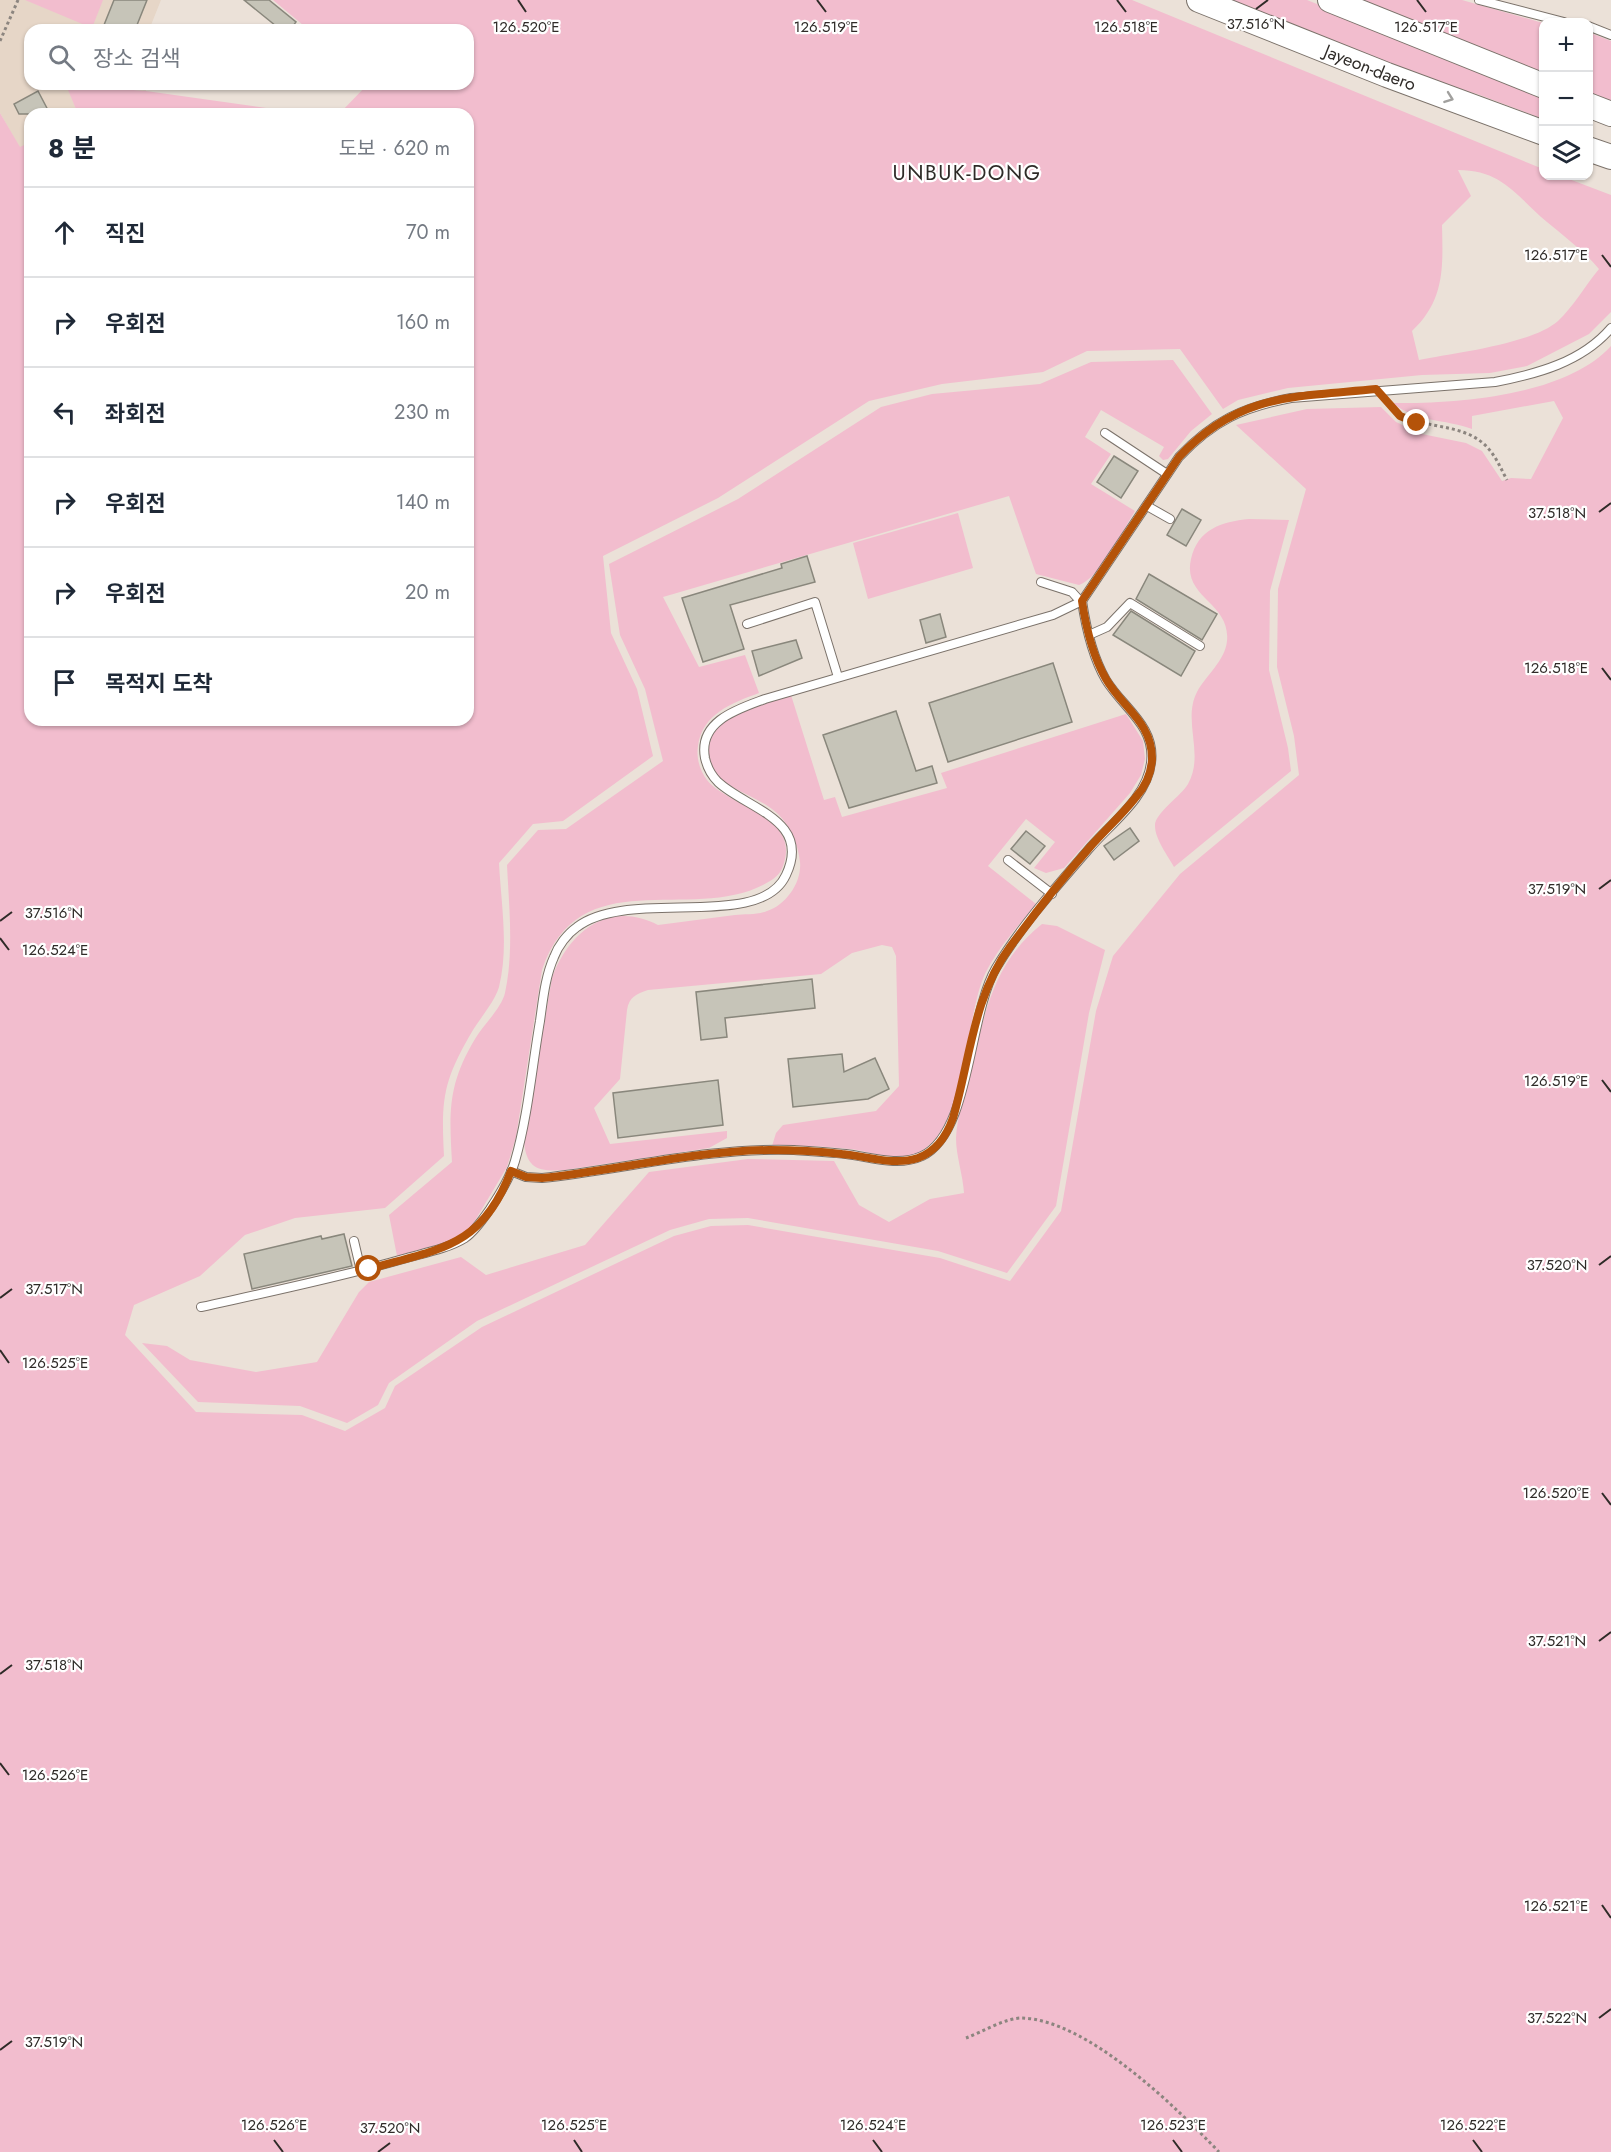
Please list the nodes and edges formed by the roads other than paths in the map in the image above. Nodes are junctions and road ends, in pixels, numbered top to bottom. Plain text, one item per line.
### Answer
1 (1199, 0) edge
2 (1330, 0) edge
3 (1479, 0) edge
4 (1549, 18) edge
5 (1593, 28) edge
6 (1611, 34) edge
7 (1539, 85) edge
8 (1593, 107) edge
9 (1611, 114) edge
10 (1539, 131) edge
11 (1611, 328) edge
12 (1105, 433) dead end
13 (1167, 474) junction
14 (1147, 506) junction
15 (1170, 519) dead end
16 (1041, 582) dead end
17 (1082, 601) junction
18 (747, 624) dead end
19 (1089, 635) junction
20 (1200, 646) dead end
21 (838, 677) junction
22 (1008, 860) dead end
23 (1052, 894) junction
24 (511, 1171) junction
25 (354, 1241) dead end
26 (361, 1271) junction
27 (201, 1307) dead end

1 -> 10 main road, Jayeon-daero
2 - 7 main road
3 - 4 lane
5 - 6 lane
8 - 9 main road
11 - 13 lane
12 - 13 lane
13 - 14 lane
14 - 15 lane
14 - 17 lane
16 - 17 lane
17 - 19 lane
17 - 21 lane
18 - 21 lane
19 - 20 lane
19 - 23 lane
21 - 24 lane
22 - 23 lane
23 - 24 lane
24 - 26 lane
25 - 26 lane
26 - 27 lane

